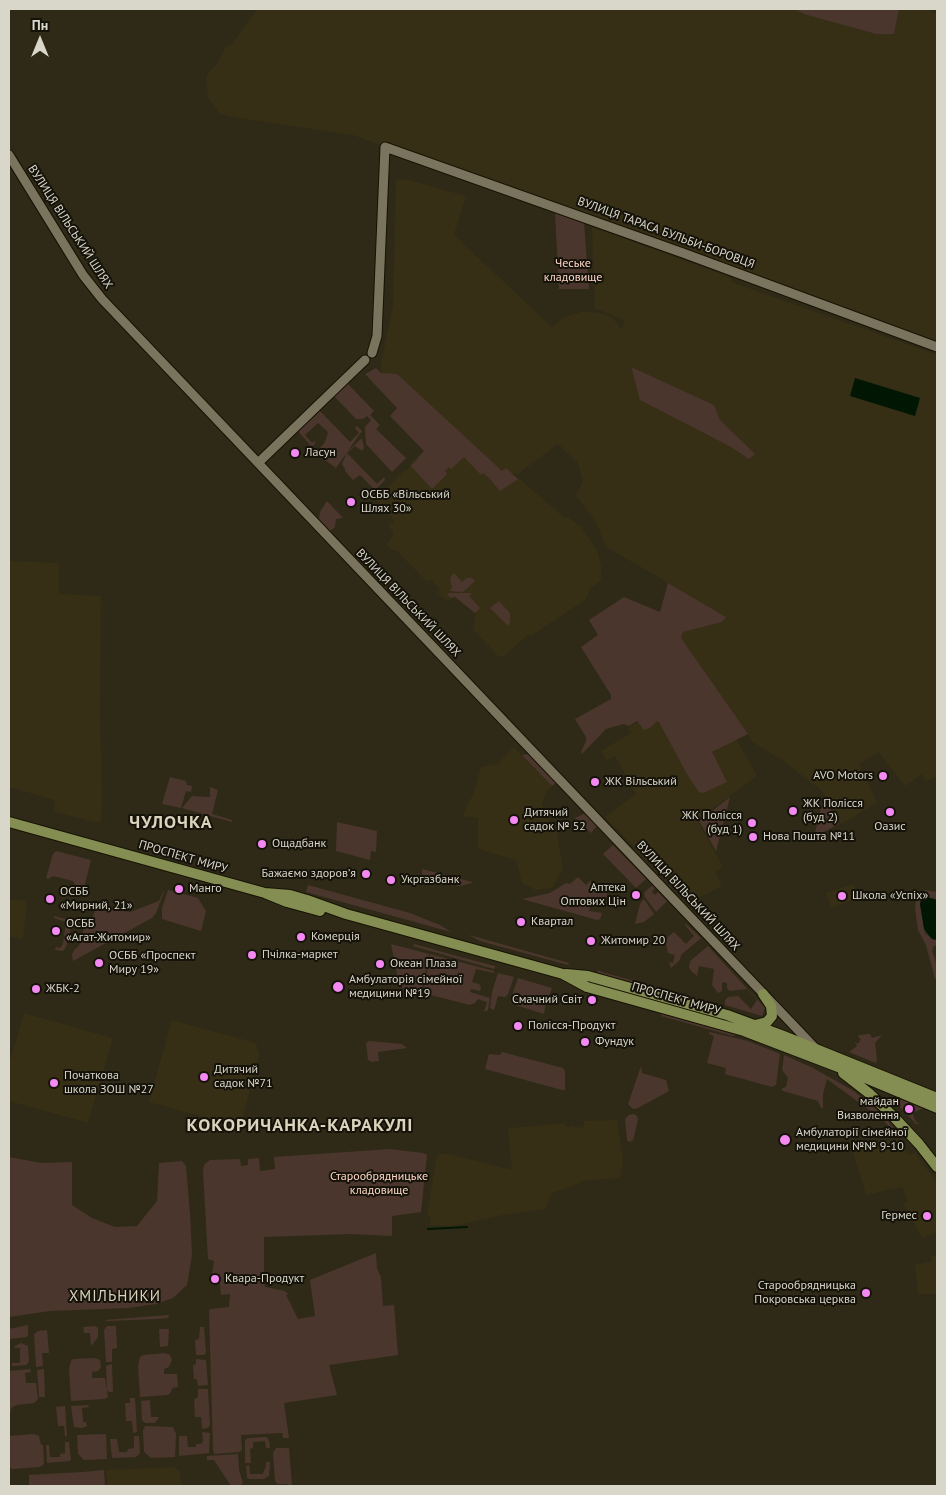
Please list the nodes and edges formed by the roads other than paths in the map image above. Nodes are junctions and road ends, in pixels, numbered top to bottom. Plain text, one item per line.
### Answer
1 (9, 155) edge
2 (937, 347) edge
3 (372, 352) dead end
4 (366, 360) dead end
5 (258, 463) junction
6 (9, 822) edge
7 (563, 974) junction
8 (763, 994) junction
9 (755, 1025) junction
10 (821, 1051) junction
11 (834, 1066) junction
12 (846, 1070) junction
13 (937, 1098) edge
14 (937, 1108) edge
15 (937, 1161) edge
16 (937, 1167) edge

1 - 5 street, ВУЛИЦЯ ВІЛЬСЬКИЙ ШЛЯХ
2 - 3 street, ВУЛИЦЯ ТАРАСА БУЛЬБИ-БОРОВЦЯ
4 - 5 street
5 - 8 street, ВУЛИЦЯ ВІЛЬСЬКИЙ ШЛЯХ
6 - 7 main road, ПРОСПЕКТ МИРУ
7 - 9 main road, ПРОСПЕКТ МИРУ
7 - 11 main road, ПРОСПЕКТ МИРУ
8 - 9 main road
8 - 10 street, ВУЛИЦЯ ВІЛЬСЬКИЙ ШЛЯХ
9 - 10 main road
10 - 11 main road
10 - 12 main road
10 - 13 main road
11 - 12 main road
11 - 16 main road
12 - 14 main road
12 - 15 main road

